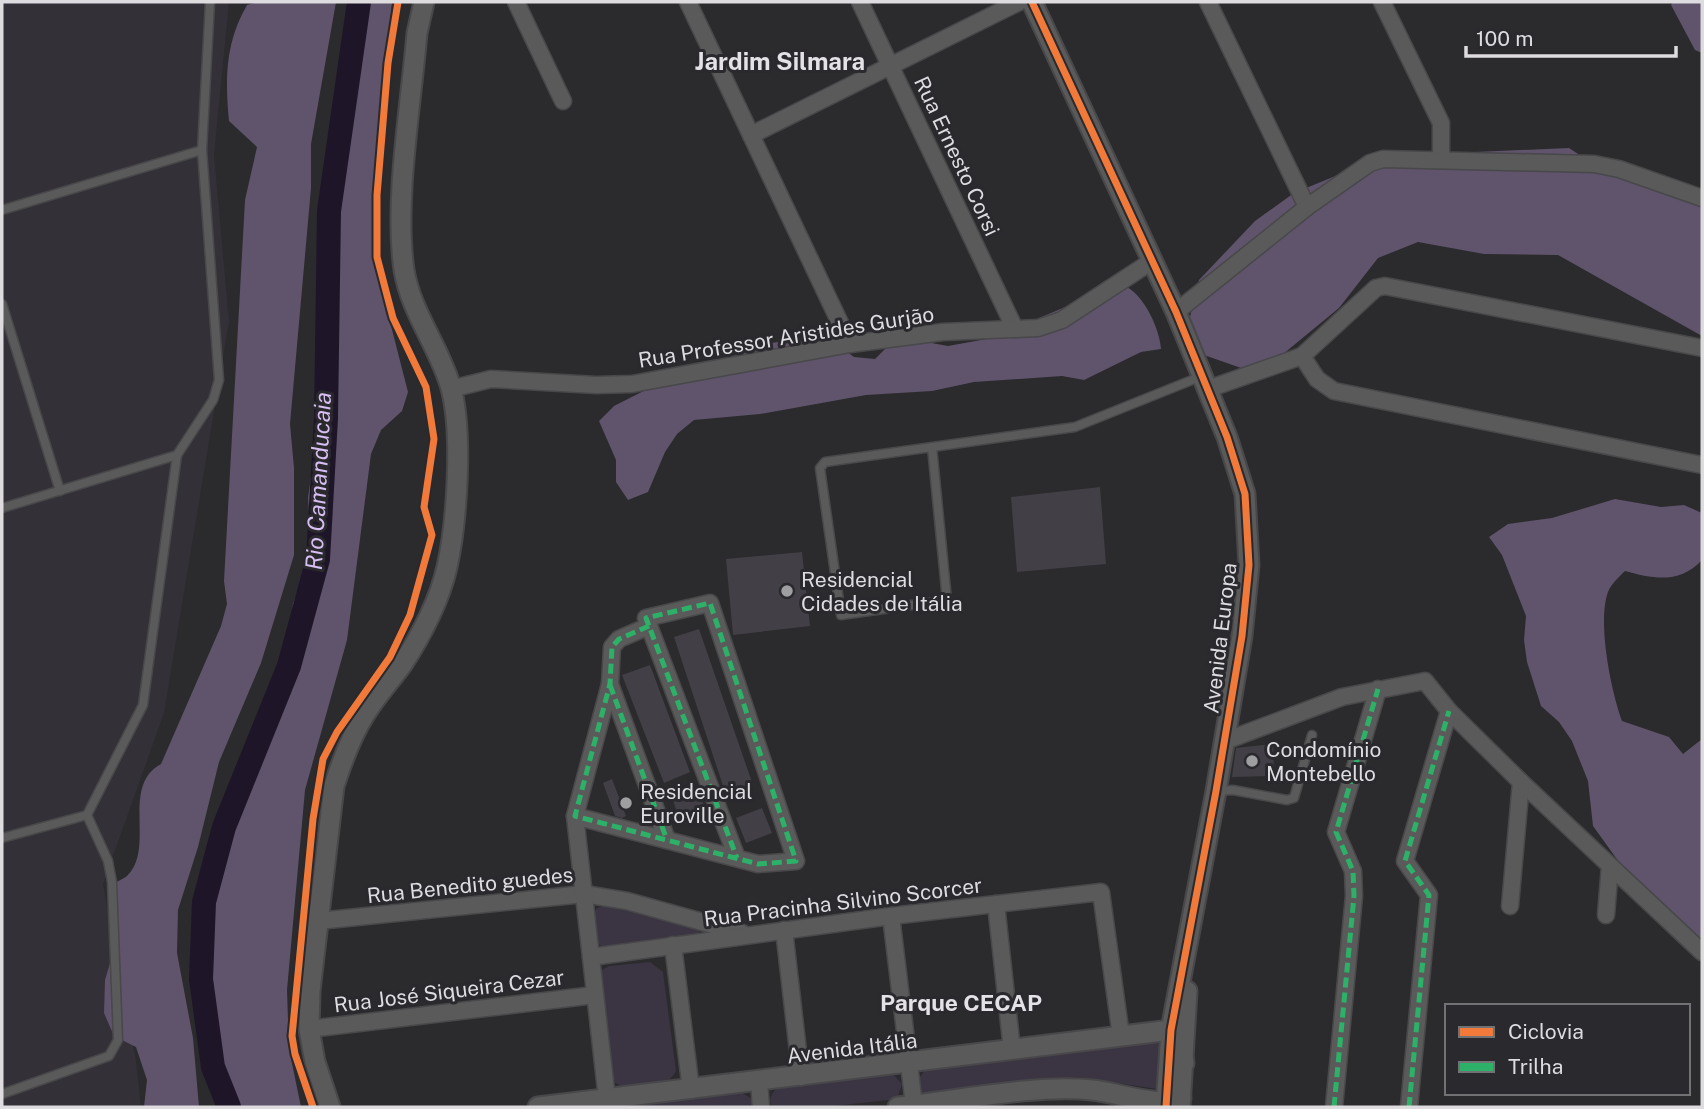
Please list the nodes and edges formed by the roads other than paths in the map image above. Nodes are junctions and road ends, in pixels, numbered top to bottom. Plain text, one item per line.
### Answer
1 (210, 2) edge
2 (424, 2) edge
3 (516, 2) edge
4 (688, 2) edge
5 (860, 2) edge
6 (1018, 2) edge
7 (1032, 2) edge
8 (1208, 2) edge
9 (1382, 2) edge
10 (890, 65) junction
11 (563, 101) dead end
12 (751, 135) junction
13 (202, 150) junction
14 (1441, 159) junction
15 (1702, 198) edge
16 (1307, 207) junction
17 (2, 210) edge
18 (1152, 261) junction
19 (2, 304) edge
20 (1176, 312) junction
21 (1015, 329) junction
22 (850, 344) junction
23 (1702, 348) edge
24 (1302, 356) junction
25 (1205, 382) junction
26 (451, 389) junction
27 (932, 447) junction
28 (177, 455) junction
29 (1702, 465) edge
30 (60, 491) junction
31 (2, 508) edge
32 (649, 626) junction
33 (610, 684) junction
34 (1378, 689) junction
35 (1450, 711) junction
36 (1312, 734) dead end
37 (1225, 741) junction
38 (1521, 782) junction
39 (1216, 791) junction
40 (87, 815) junction
41 (575, 816) junction
42 (2, 838) edge
43 (667, 840) junction
44 (737, 858) junction
45 (1610, 866) junction
46 (584, 894) junction
47 (996, 904) junction
48 (1510, 906) dead end
49 (1606, 915) dead end
50 (891, 916) junction
51 (318, 921) junction
52 (784, 930) junction
53 (747, 934) junction
54 (1187, 937) junction
55 (673, 945) junction
56 (1702, 952) edge
57 (591, 957) junction
58 (595, 995) junction
59 (309, 1029) junction
60 (1171, 1030) junction
61 (1121, 1036) junction
62 (1012, 1050) junction
63 (909, 1063) junction
64 (1184, 1063) junction
65 (801, 1077) junction
66 (759, 1082) junction
67 (691, 1090) junction
68 (2, 1094) edge
69 (607, 1100) junction
70 (1124, 1101) edge
71 (1173, 1104) edge
72 (906, 1106) edge
73 (330, 1107) edge
74 (538, 1107) edge
75 (761, 1107) edge
76 (1334, 1107) edge
77 (1409, 1107) edge

1 - 13 lane
2 - 26 street
3 - 11 street
4 - 12 street
5 - 10 street, Rua Ernesto Corsi
6 - 10 street
7 - 18 street, Avenida Europa
8 - 16 street
9 - 14 street
10 - 12 street
10 - 21 street, Rua Ernesto Corsi
12 - 22 street
13 - 17 lane
13 - 28 lane
14 - 15 street
14 - 16 street
16 - 20 street
18 - 20 street, Avenida Europa
18 - 21 street, Rua Professor Aristides Gurjão
19 - 30 lane
20 - 25 street, Avenida Europa
21 - 22 street, Rua Professor Aristides Gurjão
22 - 26 street, Rua Professor Aristides Gurjão
23 - 24 street
24 - 25 street
24 - 29 street
25 - 27 lane
25 - 37 street, Avenida Europa
26 - 51 street
27 - 27 lane
28 - 30 lane
28 - 40 lane
30 - 31 lane
32 - 33 street
32 - 44 street
32 - 44 street
33 - 41 street
33 - 43 street
34 - 35 street
34 - 37 street
34 - 76 street
35 - 38 street
35 - 77 street
36 - 39 lane
37 - 39 street, Avenida Europa
38 - 45 street
38 - 48 street
39 - 54 street, Avenida Europa
40 - 42 lane
40 - 68 lane
41 - 43 street
41 - 46 street
43 - 44 street
45 - 49 street
45 - 56 street
46 - 51 street, Rua Benedito guedes
46 - 53 street, Rua Benedito guedes
46 - 57 street
47 - 50 street, Rua Pracinha Silvino Scorcer
47 - 61 street, Rua Pracinha Silvino Scorcer
47 - 62 street
50 - 52 street, Rua Pracinha Silvino Scorcer
50 - 63 street
51 - 59 street
52 - 53 street, Rua Pracinha Silvino Scorcer
52 - 65 street
53 - 55 street, Rua Pracinha Silvino Scorcer
54 - 60 street, Avenida Europa
54 - 64 street, Avenida Europa
55 - 57 street, Rua Pracinha Silvino Scorcer
55 - 67 street
57 - 58 street
58 - 59 street, Rua José Siqueira Cezar
58 - 69 street
59 - 73 street
60 - 61 street, Avenida Itália
60 - 64 street
60 - 71 street, Avenida Europa
61 - 62 street, Avenida Itália
62 - 63 street, Avenida Itália
63 - 65 street, Avenida Itália
63 - 72 street
64 - 71 street, Avenida Europa
65 - 66 street, Avenida Itália
66 - 67 street, Avenida Itália
66 - 75 street
67 - 69 street, Avenida Itália
69 - 74 street, Avenida Itália
70 - 71 street
70 - 72 street

